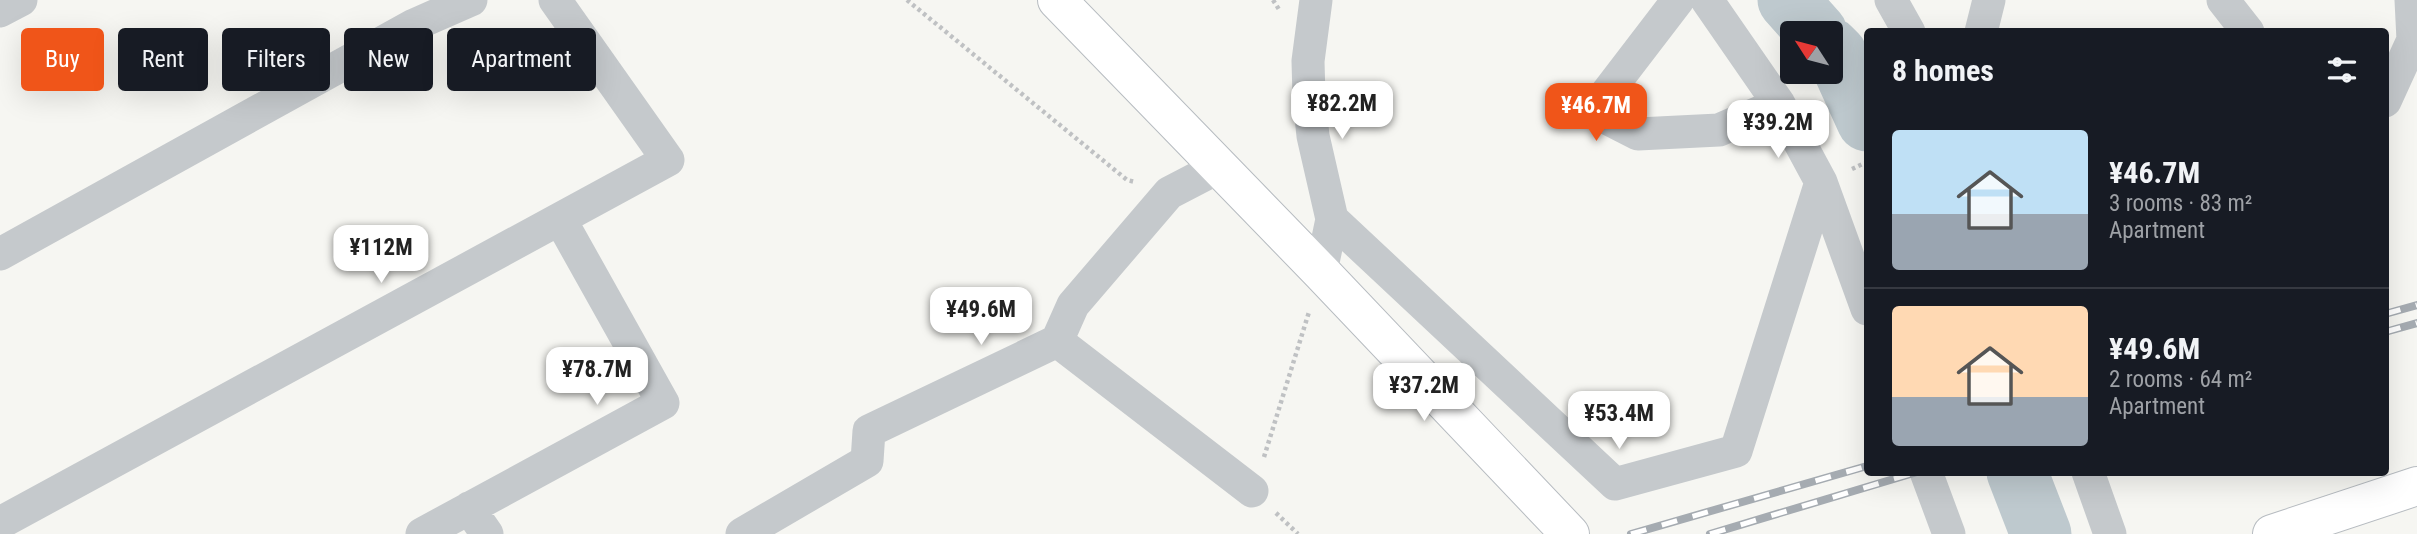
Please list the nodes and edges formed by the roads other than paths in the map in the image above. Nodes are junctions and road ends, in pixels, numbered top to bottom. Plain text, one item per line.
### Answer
1 (21, 0) edge
2 (471, 0) edge
3 (555, 0) edge
4 (1057, 0) edge
5 (1316, 0) edge
6 (1678, 0) edge
7 (1707, 0) edge
8 (1891, 0) edge
9 (1989, 0) edge
10 (2222, 0) edge
11 (2411, 0) edge
12 (0, 11) edge
13 (407, 13) edge
14 (1907, 28) edge
15 (1982, 28) edge
16 (2245, 28) edge
17 (2389, 92) edge
18 (1779, 104) junction
19 (1219, 167) junction
20 (1821, 182) junction
21 (560, 219) junction
22 (1332, 219) junction
23 (0, 254) edge
24 (1321, 272) junction
25 (1864, 301) edge
26 (1057, 341) junction
27 (1928, 476) edge
28 (2089, 476) edge
29 (2417, 486) edge
30 (1252, 491) road end
31 (478, 521) edge
32 (0, 523) edge
33 (422, 534) edge
34 (742, 534) edge
35 (1570, 534) edge
36 (1949, 534) edge
37 (2110, 534) edge
38 (2272, 534) edge

1 - 12 street
2 - 13 street
3 - 21 street
4 - 19 street
5 - 22 street
6 - 18 street
7 - 18 street
8 - 14 street
9 - 15 street
10 - 16 street
11 - 17 street
13 - 23 street
18 - 20 street
19 - 24 street
19 - 26 street
20 - 22 street
20 - 25 street
21 - 31 street
21 - 32 street
22 - 24 street
24 - 35 street
26 - 30 street
26 - 34 street
27 - 36 street
28 - 37 street
29 - 38 street
31 - 33 street

